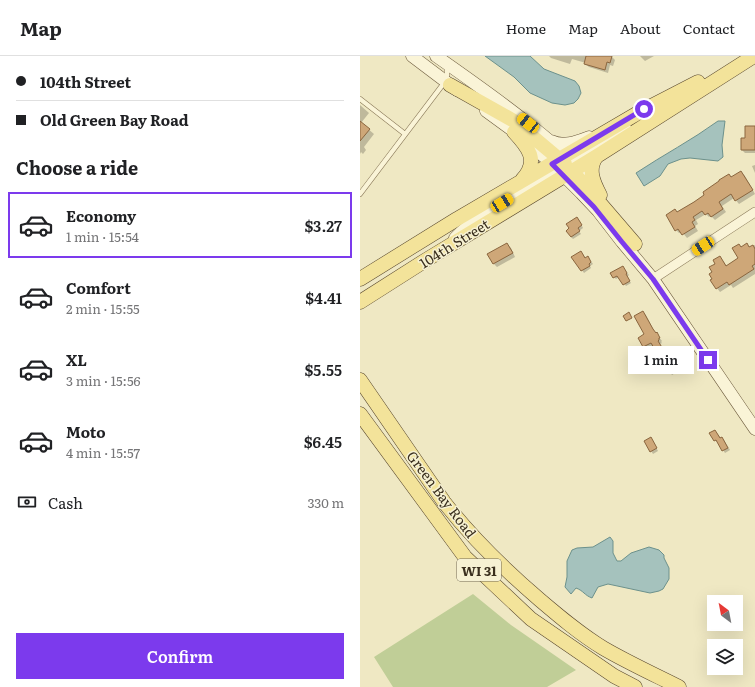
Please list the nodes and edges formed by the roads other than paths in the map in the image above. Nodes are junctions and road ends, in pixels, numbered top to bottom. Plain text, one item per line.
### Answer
1 (412, 56) edge
2 (753, 56) edge
3 (440, 59) edge
4 (448, 83) junction
5 (671, 95) junction
6 (360, 99) edge
7 (621, 123) junction
8 (514, 132) junction
9 (405, 134) junction
10 (549, 140) junction
11 (597, 156) junction
12 (565, 165) junction
13 (520, 182) junction
14 (579, 191) junction
15 (360, 194) edge
16 (600, 195) junction
17 (526, 199) junction
18 (755, 212) edge
19 (424, 240) junction
20 (635, 244) junction
21 (444, 248) junction
22 (360, 279) edge
23 (653, 279) junction
24 (360, 289) edge
25 (360, 302) edge
26 (360, 380) edge
27 (360, 394) edge
28 (360, 414) edge
29 (755, 429) edge
30 (433, 487) junction
31 (635, 687) edge
32 (679, 687) edge

1 - 4 street
2 - 5 main road, 104th Street
2 - 11 main road, 104th Street
3 - 4 lane
3 - 10 street
4 - 8 street
4 - 9 lane
4 - 12 main road
5 - 7 main road, 104th Street
5 - 12 street
6 - 9 lane
7 - 10 street
7 - 12 main road, 104th Street
8 - 12 street
8 - 13 main road
9 - 15 lane
10 - 12 street
11 - 12 main road, 104th Street
11 - 16 main road
12 - 13 main road, 104th Street
12 - 14 street
12 - 16 street
12 - 17 main road, 104th Street
12 - 20 main road
12 - 21 street
13 - 19 main road, 104th Street
14 - 17 street
14 - 23 street
16 - 20 street
17 - 21 main road, 104th Street
18 - 23 street
19 - 22 main road, 104th Street
19 - 24 main road
20 - 23 street
21 - 25 main road, 104th Street
23 - 29 street
26 - 30 main road, Green Bay Road / WI 31
27 - 30 main road
28 - 31 main road, Green Bay Road / WI 31
30 - 32 main road, Green Bay Road / WI 31

